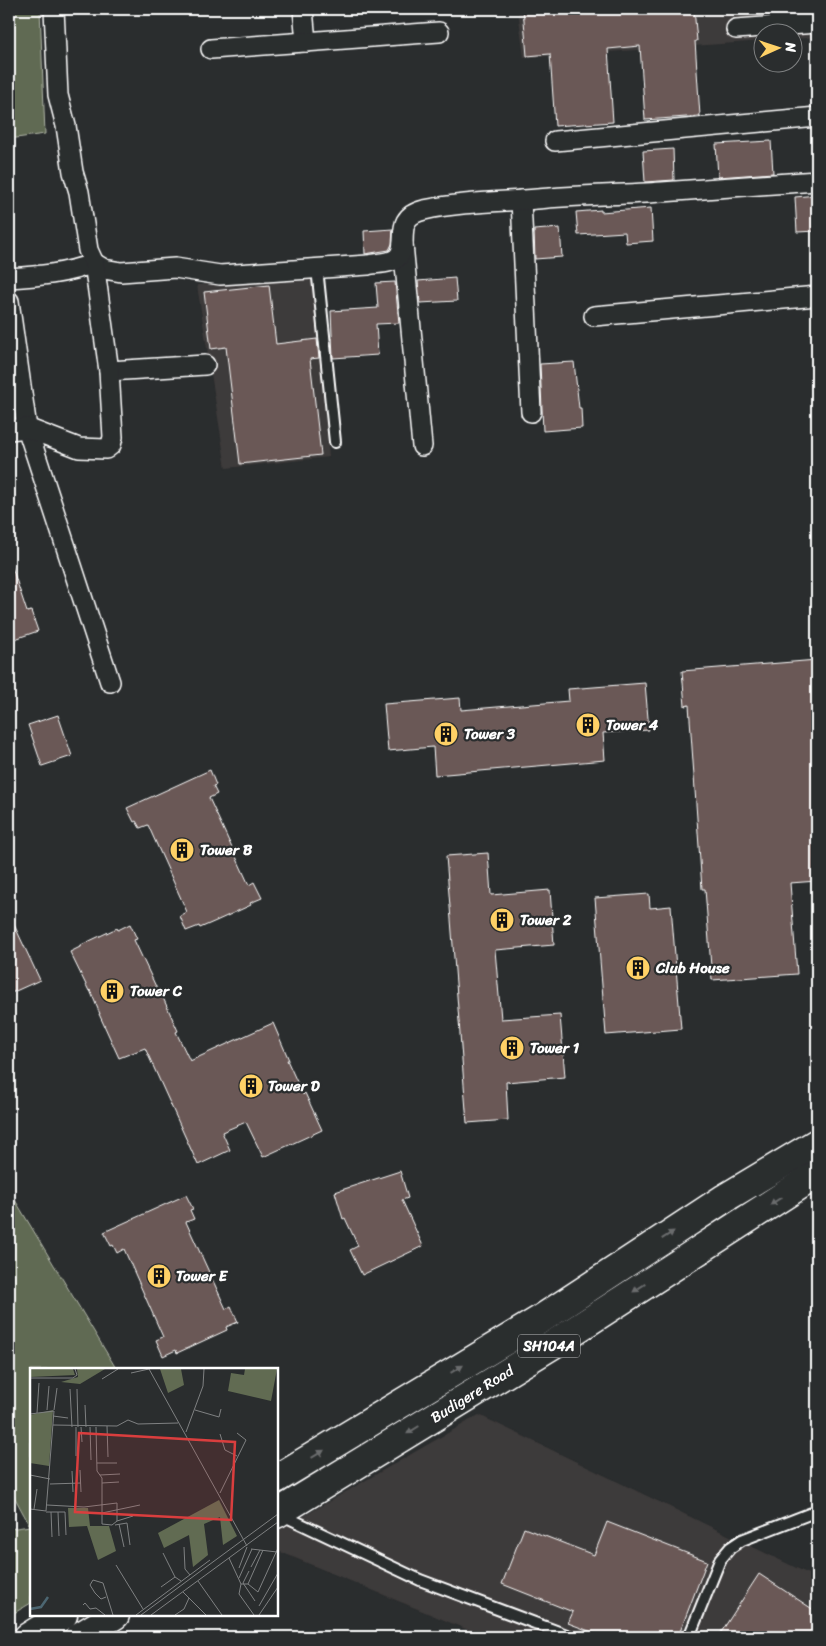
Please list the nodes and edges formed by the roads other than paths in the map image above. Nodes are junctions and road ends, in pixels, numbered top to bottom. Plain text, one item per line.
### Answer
1 (54, 9) edge
2 (303, 9) edge
3 (817, 23) edge
4 (736, 29) dead end
5 (439, 32) dead end
6 (306, 42) junction
7 (210, 49) dead end
8 (817, 118) edge
9 (554, 141) dead end
10 (817, 181) edge
11 (522, 200) junction
12 (403, 240) junction
13 (94, 263) junction
14 (317, 268) junction
15 (9, 278) edge
16 (817, 296) edge
17 (9, 302) edge
18 (594, 316) dead end
19 (205, 364) dead end
20 (109, 371) junction
21 (531, 412) dead end
22 (18, 429) edge
23 (335, 442) dead end
24 (422, 446) dead end
25 (110, 682) dead end
26 (817, 1143) edge
27 (817, 1174) edge
28 (278, 1478) edge
29 (817, 1511) edge
30 (278, 1512) edge
31 (278, 1513) edge
32 (61, 1616) edge
33 (113, 1616) edge
34 (28, 1637) edge
35 (79, 1637) edge
36 (572, 1637) edge
37 (689, 1637) edge

1 - 13 street
2 - 6 street
3 - 4 street
5 - 6 street
6 - 7 street
8 - 9 street
10 - 11 street
11 - 12 street
11 - 21 street
12 - 14 street
12 - 24 street
13 - 14 street
13 - 15 street
13 - 20 street
14 - 23 lane
16 - 18 street
17 - 22 street
19 - 20 street
20 - 22 street
22 - 25 street
28 -> 26 main road, Budigere Road / SH104A
27 -> 30 main road, Budigere Road / SH104A
29 - 37 lane
31 - 36 lane
32 - 34 main road
33 - 35 main road

